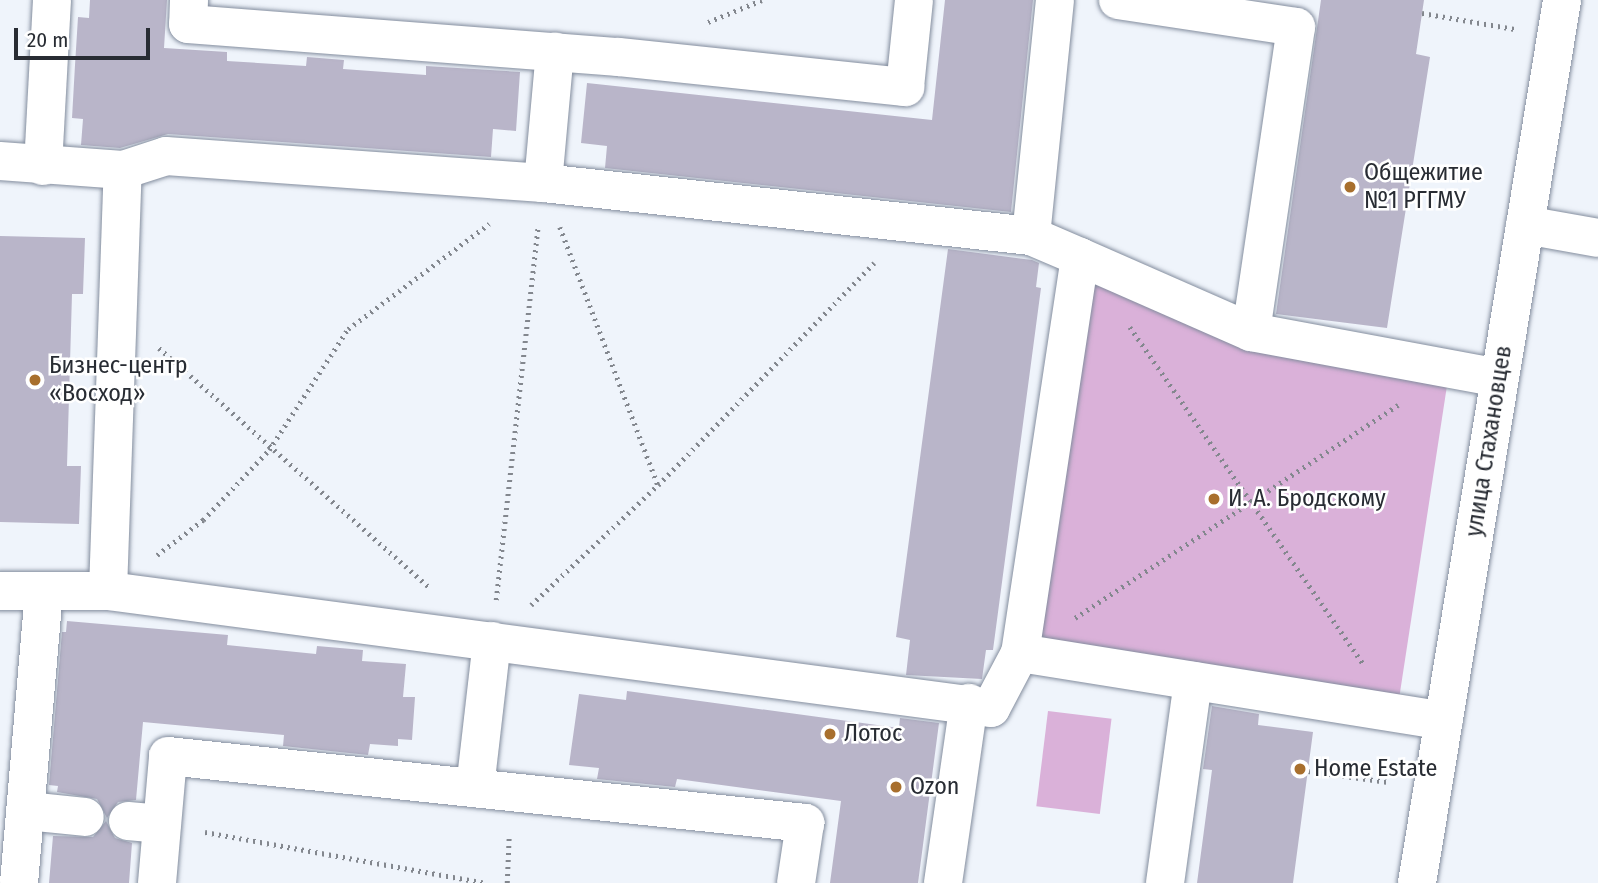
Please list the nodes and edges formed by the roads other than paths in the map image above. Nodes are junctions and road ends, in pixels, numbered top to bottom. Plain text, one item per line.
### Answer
1 (52, 0) edge
2 (189, 0) edge
3 (914, 0) edge
4 (1055, 0) edge
5 (1118, 0) edge
6 (1559, 18) edge
7 (555, 52) junction
8 (0, 161) edge
9 (43, 166) junction
10 (124, 170) junction
11 (543, 183) junction
12 (1525, 225) junction
13 (1031, 236) junction
14 (1598, 238) edge
15 (1080, 257) junction
16 (1251, 332) junction
17 (1499, 378) junction
18 (0, 591) edge
19 (44, 591) junction
20 (108, 592) junction
21 (492, 641) junction
22 (1020, 653) junction
23 (1194, 681) junction
24 (969, 703) junction
25 (1444, 721) junction
26 (475, 788) junction
27 (27, 811) junction
28 (85, 817) dead end
29 (19, 883) edge
30 (157, 883) edge
31 (796, 883) edge
32 (943, 883) edge
33 (1165, 883) edge
34 (1417, 883) edge

1 - 9 street
2 - 7 street
3 - 7 street
4 - 13 street
5 - 16 street
6 - 12 street, улица Стахановцев
7 - 11 street
8 - 9 street
9 - 10 street
10 - 11 street
10 - 20 street
11 - 13 street
12 - 14 street
12 - 17 street, улица Стахановцев
13 - 15 street
15 - 16 street
15 - 22 street
16 - 17 street
17 - 25 street, улица Стахановцев
18 - 19 street
19 - 20 street
19 - 27 street
20 - 21 street
21 - 24 street
21 - 26 street
22 - 23 street
22 - 24 street
23 - 25 street
23 - 33 street
24 - 32 street
25 - 34 street, улица Стахановцев
26 - 30 street
26 - 31 street
27 - 28 street
27 - 29 street

